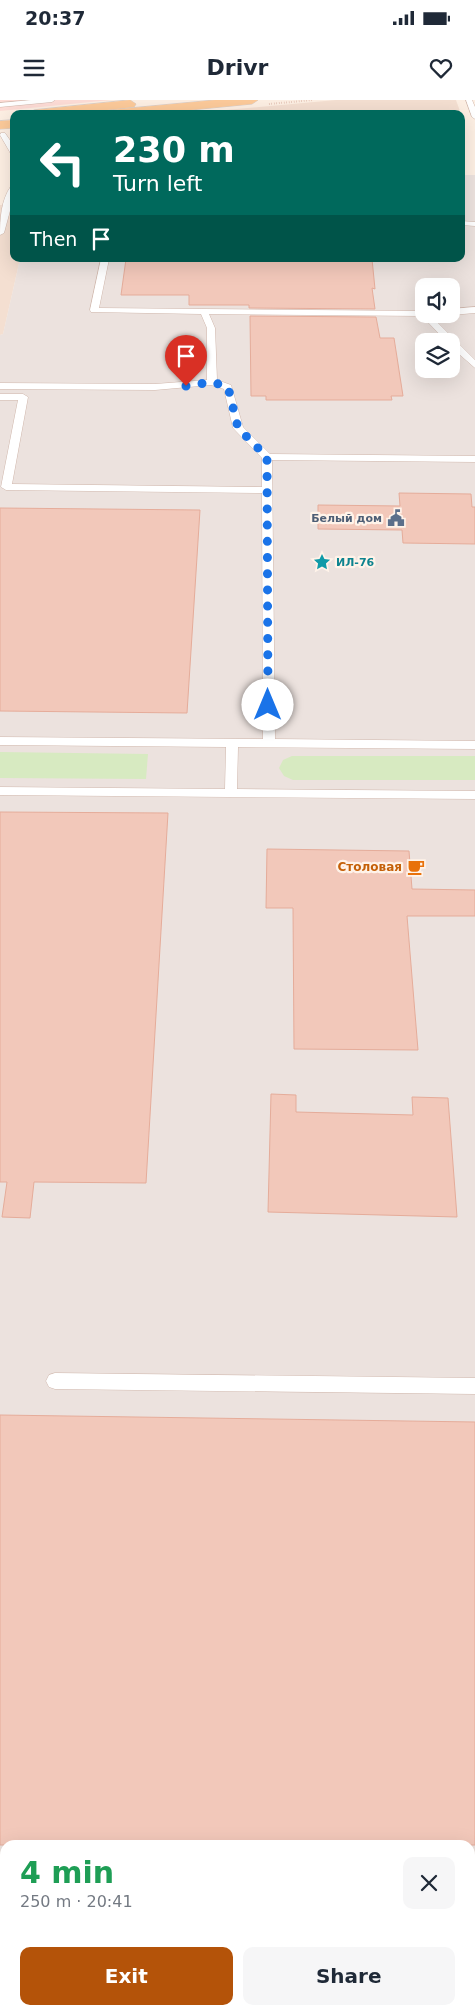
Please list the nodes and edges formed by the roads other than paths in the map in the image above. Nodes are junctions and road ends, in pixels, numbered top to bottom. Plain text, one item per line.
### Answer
1 (52, 100) edge
2 (166, 100) edge
3 (252, 100) edge
4 (469, 100) edge
5 (27, 102) junction
6 (128, 102) edge
7 (0, 105) edge
8 (32, 110) edge
9 (65, 110) edge
10 (151, 110) edge
11 (475, 117) edge
12 (1, 131) edge
13 (10, 146) edge
14 (4, 206) edge
15 (0, 233) edge
16 (104, 262) edge
17 (475, 310) edge
18 (460, 311) edge
19 (204, 312) junction
20 (415, 314) edge
21 (435, 323) edge
22 (443, 333) edge
23 (460, 351) edge
24 (475, 365) edge
25 (212, 382) junction
26 (0, 386) edge
27 (0, 397) edge
28 (267, 457) junction
29 (475, 459) edge
30 (267, 490) junction
31 (0, 741) edge
32 (232, 743) junction
33 (269, 743) junction
34 (475, 745) edge
35 (0, 791) edge
36 (231, 792) junction
37 (475, 795) edge
38 (55, 1381) dead end
39 (475, 1386) edge

1 - 5 lane
2 - 6 main road
3 - 10 main road
4 - 11 lane
5 - 7 lane
5 - 8 lane
6 - 9 main road
12 - 13 lane
14 - 15 lane
16 - 19 lane
17 - 18 lane
19 - 20 lane
19 - 25 lane
21 - 22 lane
23 - 24 lane
25 - 26 lane
25 - 28 lane
27 - 30 lane
28 - 29 lane
28 - 30 lane
30 - 33 lane
31 - 32 lane
32 - 33 lane
32 - 36 lane
33 - 34 lane
35 - 36 lane
36 - 37 lane
38 - 39 lane

